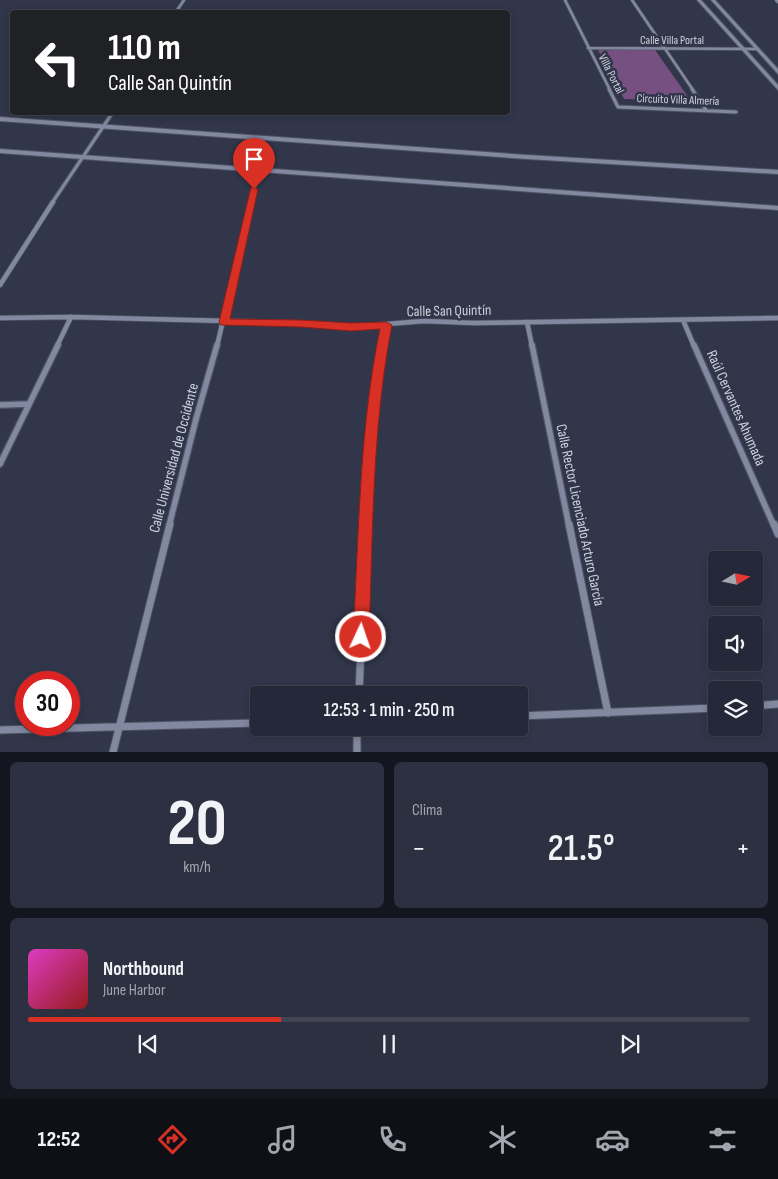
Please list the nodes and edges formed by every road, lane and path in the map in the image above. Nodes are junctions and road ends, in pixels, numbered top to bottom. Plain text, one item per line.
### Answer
1 (565, 0) edge
2 (632, 0) edge
3 (700, 0) edge
4 (713, 0) edge
5 (588, 48) junction
6 (664, 49) junction
7 (744, 49) junction
8 (757, 49) junction
9 (778, 72) edge
10 (778, 88) edge
11 (618, 107) joint
12 (706, 110) junction
13 (736, 112) dead end
14 (111, 115) edge
15 (0, 120) edge
16 (104, 127) junction
17 (0, 151) edge
18 (82, 156) junction
19 (258, 170) junction
20 (778, 172) edge
21 (778, 208) edge
22 (0, 285) edge
23 (71, 317) junction
24 (0, 318) edge
25 (778, 318) edge
26 (682, 320) junction
27 (224, 322) junction
28 (527, 322) junction
29 (386, 325) junction
30 (0, 404) edge
31 (29, 404) junction
32 (0, 464) edge
33 (778, 534) edge
34 (359, 686) edge
35 (778, 704) edge
36 (763, 705) edge
37 (708, 708) edge
38 (608, 713) junction
39 (528, 716) edge
40 (250, 723) edge
41 (118, 726) junction
42 (0, 730) edge
43 (357, 736) edge
44 (113, 752) edge
45 (357, 752) edge

1 - 5 street
2 - 6 street
3 - 7 street
4 - 8 street
5 - 6 street, Calle Villa Portal
5 - 11 street, Villa Portal
6 - 7 street, Calle Villa Portal
6 - 12 street
7 - 8 street, Calle Villa Portal
7 - 10 street
8 - 9 street
11 - 12 street, Circuito Villa Almería
12 - 13 street, Circuito Villa Almería
14 - 16 street
15 - 16 street
16 - 18 street
16 - 20 street
17 - 18 street
18 - 19 street
18 - 22 street
19 - 21 street
19 - 27 street, Calle Universidad de Occidente
23 - 24 street, Calle San Quintín
23 - 27 street, Calle San Quintín
23 - 31 street
25 - 26 street, Calle San Quintín
26 - 28 street, Calle San Quintín
26 - 33 street, Raúl Cervantes Ahumada
27 - 29 street, Calle San Quintín
27 - 41 street, Calle Universidad de Occidente
28 - 29 street, Calle San Quintín
28 - 38 street, Calle Rector Licenciado Arturo García
29 - 34 street
30 - 31 street
31 - 32 street
35 - 36 street
37 - 38 street
38 - 39 street
40 - 41 street
41 - 42 street
41 - 44 street, Calle Universidad de Occidente
43 - 45 street

